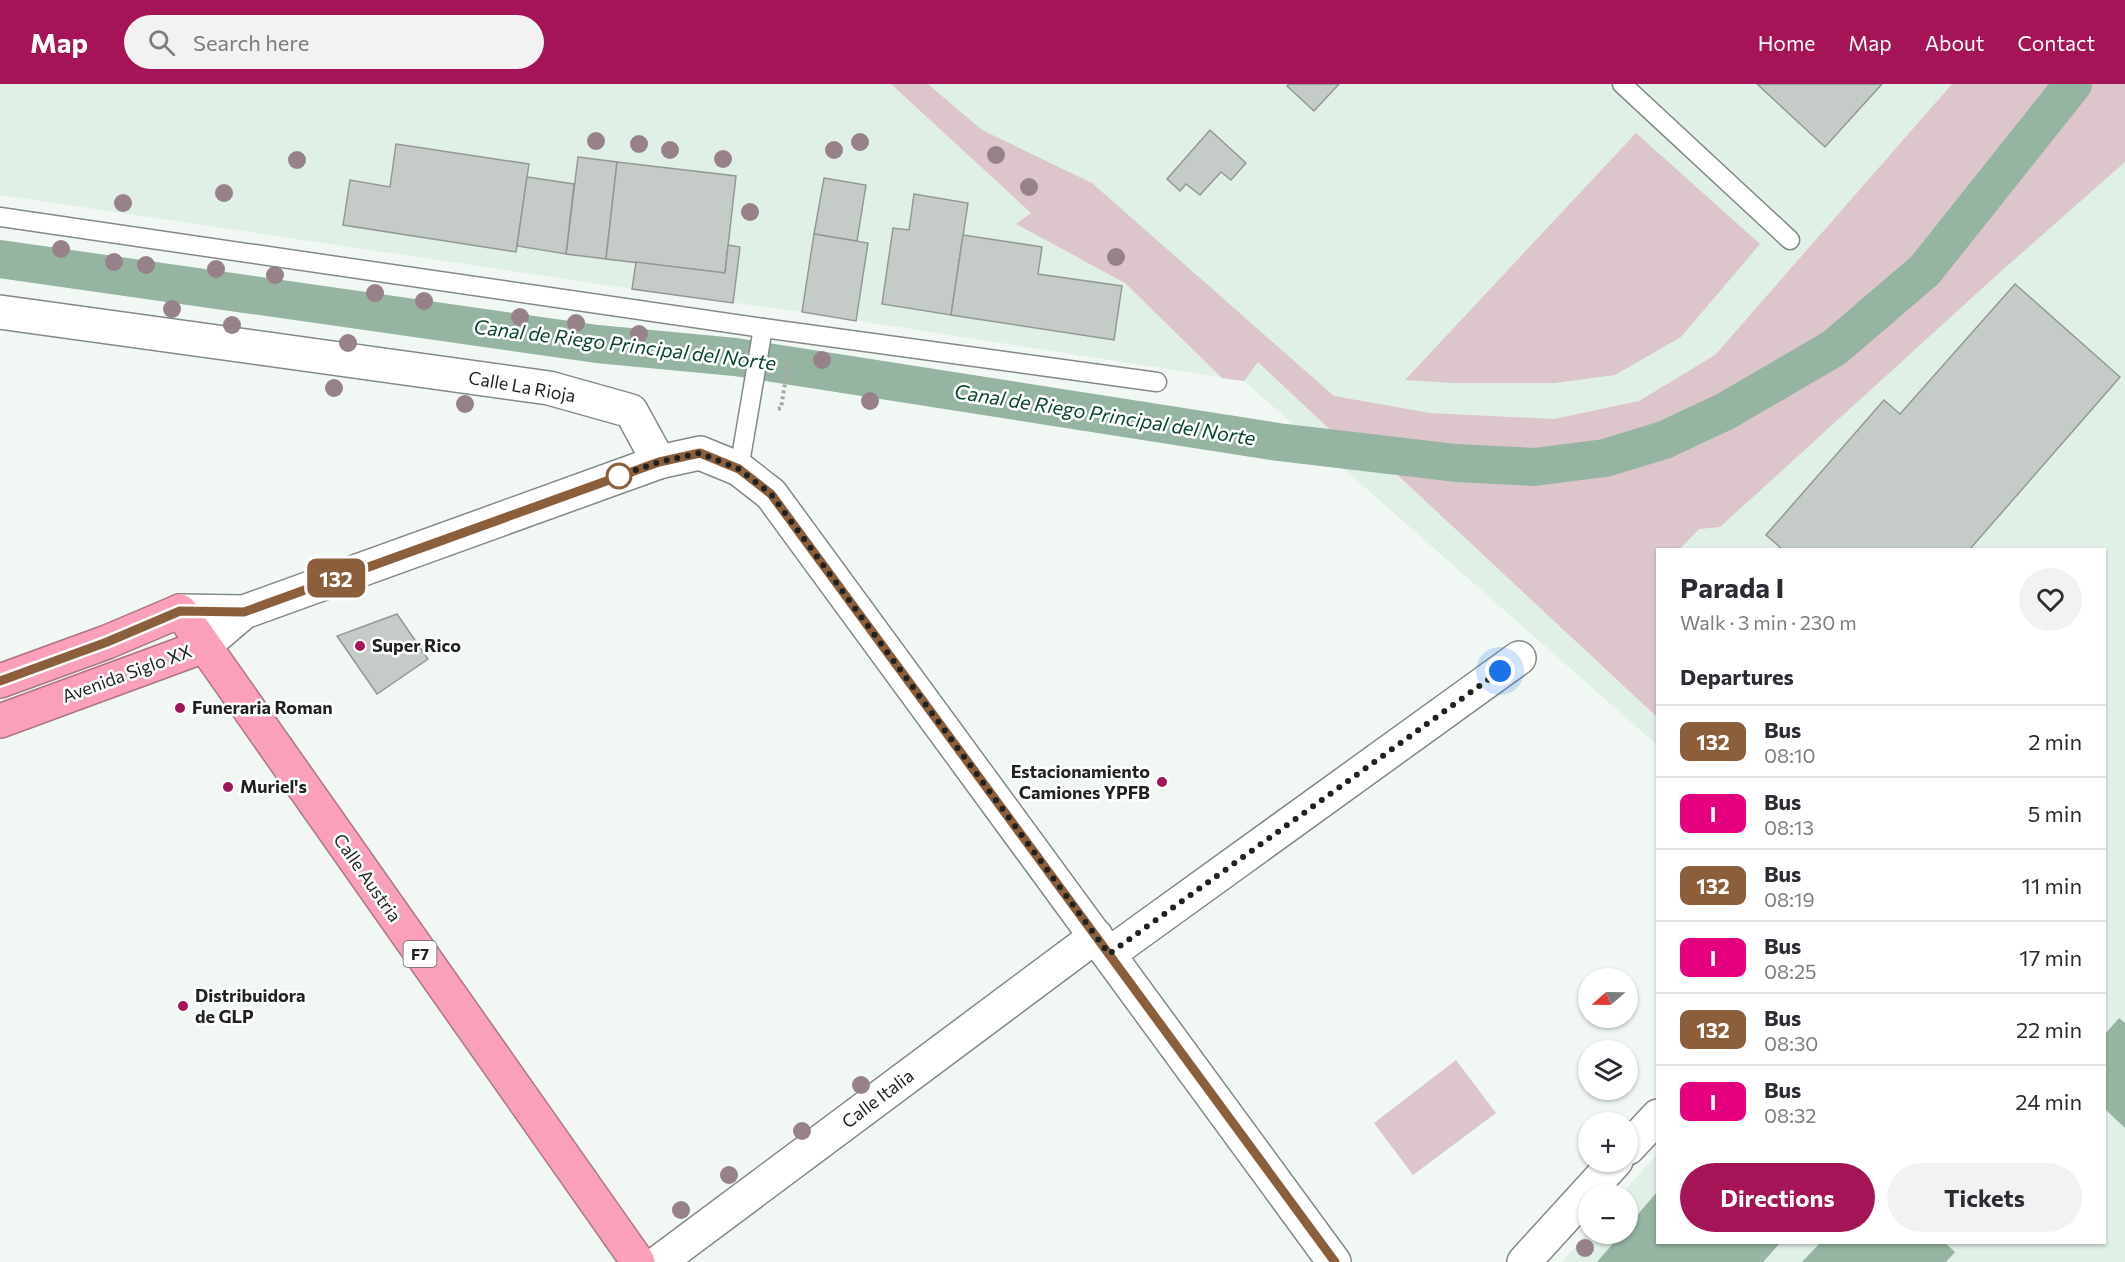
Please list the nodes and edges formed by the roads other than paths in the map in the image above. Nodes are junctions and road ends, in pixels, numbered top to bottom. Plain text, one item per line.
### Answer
1 (1622, 84) edge
2 (0, 217) edge
3 (1790, 240) dead end
4 (0, 312) edge
5 (763, 328) junction
6 (1157, 382) dead end
7 (659, 462) junction
8 (739, 469) junction
9 (180, 611) junction
10 (244, 612) junction
11 (204, 646) junction
12 (1519, 658) dead end
13 (0, 681) edge
14 (0, 721) edge
15 (1103, 945) junction
16 (1656, 1118) edge
17 (1638, 1137) edge
18 (1606, 1172) edge
19 (638, 1262) edge
20 (659, 1262) edge
21 (1335, 1262) edge
22 (1524, 1262) edge

1 - 3 lane
2 - 5 lane
4 - 7 street, Calle La Rioja
5 - 6 lane
5 - 8 lane
7 - 8 street
7 - 10 street, Avenida Siglo XX
8 - 15 street
9 - 10 street, Avenida Siglo XX
9 - 11 highway, Calle Austria / F7
9 - 13 highway, Avenida Siglo XX
10 - 11 street, Avenida Siglo XX
11 - 14 highway, Avenida Siglo XX
11 - 19 highway, Calle Austria / F7
12 - 15 street, Calle Italia
15 - 20 street, Calle Italia
15 - 21 street
16 - 17 street
18 - 22 street

